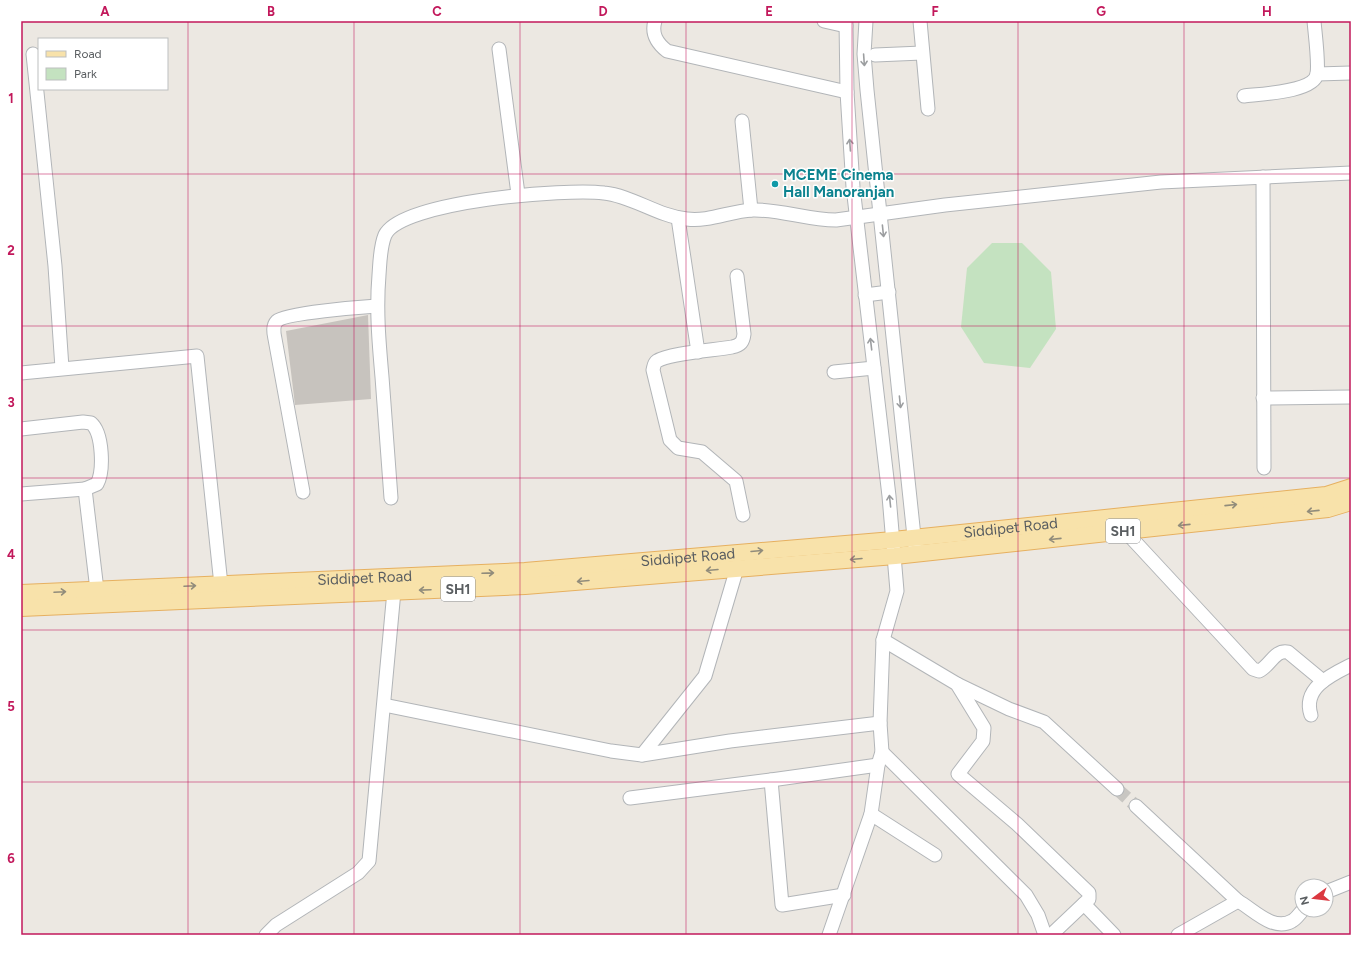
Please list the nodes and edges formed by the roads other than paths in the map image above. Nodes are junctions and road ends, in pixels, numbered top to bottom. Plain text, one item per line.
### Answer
1 (655, 21) edge
2 (824, 21) edge
3 (866, 21) edge
4 (920, 21) edge
5 (1314, 21) edge
6 (846, 24) edge
7 (499, 49) dead end
8 (922, 53) junction
9 (33, 54) dead end
10 (875, 55) dead end
11 (1351, 73) edge
12 (1317, 74) junction
13 (847, 92) junction
14 (1244, 96) dead end
15 (928, 108) dead end
16 (742, 121) dead end
17 (1351, 173) edge
18 (1263, 177) junction
19 (518, 194) junction
20 (751, 210) junction
21 (880, 213) junction
22 (856, 216) junction
23 (678, 218) junction
24 (737, 276) dead end
25 (889, 292) junction
26 (865, 295) junction
27 (376, 306) junction
28 (698, 352) junction
29 (62, 368) junction
30 (874, 368) junction
31 (834, 372) dead end
32 (21, 373) edge
33 (898, 384) junction
34 (876, 386) junction
35 (1263, 398) junction
36 (1351, 398) edge
37 (21, 429) edge
38 (1264, 468) dead end
39 (1351, 487) edge
40 (85, 489) junction
41 (303, 492) dead end
42 (21, 494) edge
43 (391, 498) dead end
44 (1351, 502) edge
45 (743, 515) dead end
46 (1125, 531) junction
47 (914, 538) junction
48 (893, 540) junction
49 (915, 554) junction
50 (895, 556) junction
51 (737, 568) junction
52 (221, 585) junction
53 (97, 590) junction
54 (394, 591) junction
55 (21, 593) edge
56 (21, 608) edge
57 (883, 640) junction
58 (1351, 665) edge
59 (1323, 681) junction
60 (957, 684) junction
61 (384, 705) junction
62 (1311, 715) dead end
63 (880, 723) junction
64 (882, 752) junction
65 (642, 755) junction
66 (878, 765) junction
67 (771, 780) junction
68 (1117, 789) tunnel mouth
69 (630, 798) dead end
70 (1136, 806) tunnel mouth
71 (871, 814) junction
72 (934, 855) dead end
73 (1351, 882) edge
74 (1334, 889) edge
75 (844, 895) junction
76 (1238, 901) junction
77 (1084, 904) junction
78 (1295, 918) edge
79 (266, 935) edge
80 (829, 935) edge
81 (1045, 935) edge
82 (1051, 935) edge
83 (1114, 935) edge
84 (1178, 935) edge

1 - 13 street
2 - 6 street
3 -> 21 street
4 - 8 street
5 - 12 street
6 - 13 street
7 - 19 street
8 - 10 street
8 - 15 street
9 - 29 street
11 - 12 street
12 - 14 street
22 -> 13 street
16 - 20 street
17 - 18 street
18 - 21 street
18 - 35 street
19 - 23 street
19 - 27 street
20 - 22 street
20 - 23 street
21 - 22 street
21 -> 25 street
22 - 26 street
23 - 28 street
24 - 28 street
25 - 26 street
25 - 33 street
30 -> 26 street
27 - 41 street
27 - 43 street
28 - 45 street
29 - 32 street
29 - 52 street
30 - 31 street
30 - 34 street
33 - 34 street
33 -> 47 street
48 -> 34 street
35 - 36 street
35 - 38 street
37 - 40 street
47 -> 39 main road, Siddipet Road / SH1
40 - 42 street
40 - 53 street
44 -> 46 main road, Siddipet Road / SH1
46 -> 49 main road, Siddipet Road / SH1
46 - 59 street
47 - 48 main road, Siddipet Road / SH1
47 - 49 street
48 - 50 street
52 -> 48 main road, Siddipet Road / SH1
49 - 50 main road, Siddipet Road / SH1
50 -> 51 main road, Siddipet Road / SH1
50 - 57 street
51 -> 54 main road, Siddipet Road / SH1
51 - 65 street
53 -> 52 main road, Siddipet Road / SH1
55 -> 53 main road, Siddipet Road / SH1
54 - 56 main road, Siddipet Road / SH1
54 - 61 street
57 - 60 street
57 - 63 street
58 - 59 street
59 - 62 street
60 - 68 street
60 - 77 street
61 - 65 street
61 - 79 street
63 - 64 street
63 - 65 street
64 - 66 street
64 - 81 street
66 - 67 street
66 - 71 street
67 - 69 street
67 - 75 street
70 - 76 street
71 - 72 street
71 - 75 street
73 - 74 street
75 - 80 street
76 - 78 street
76 - 84 street
77 - 82 street
77 - 83 street

